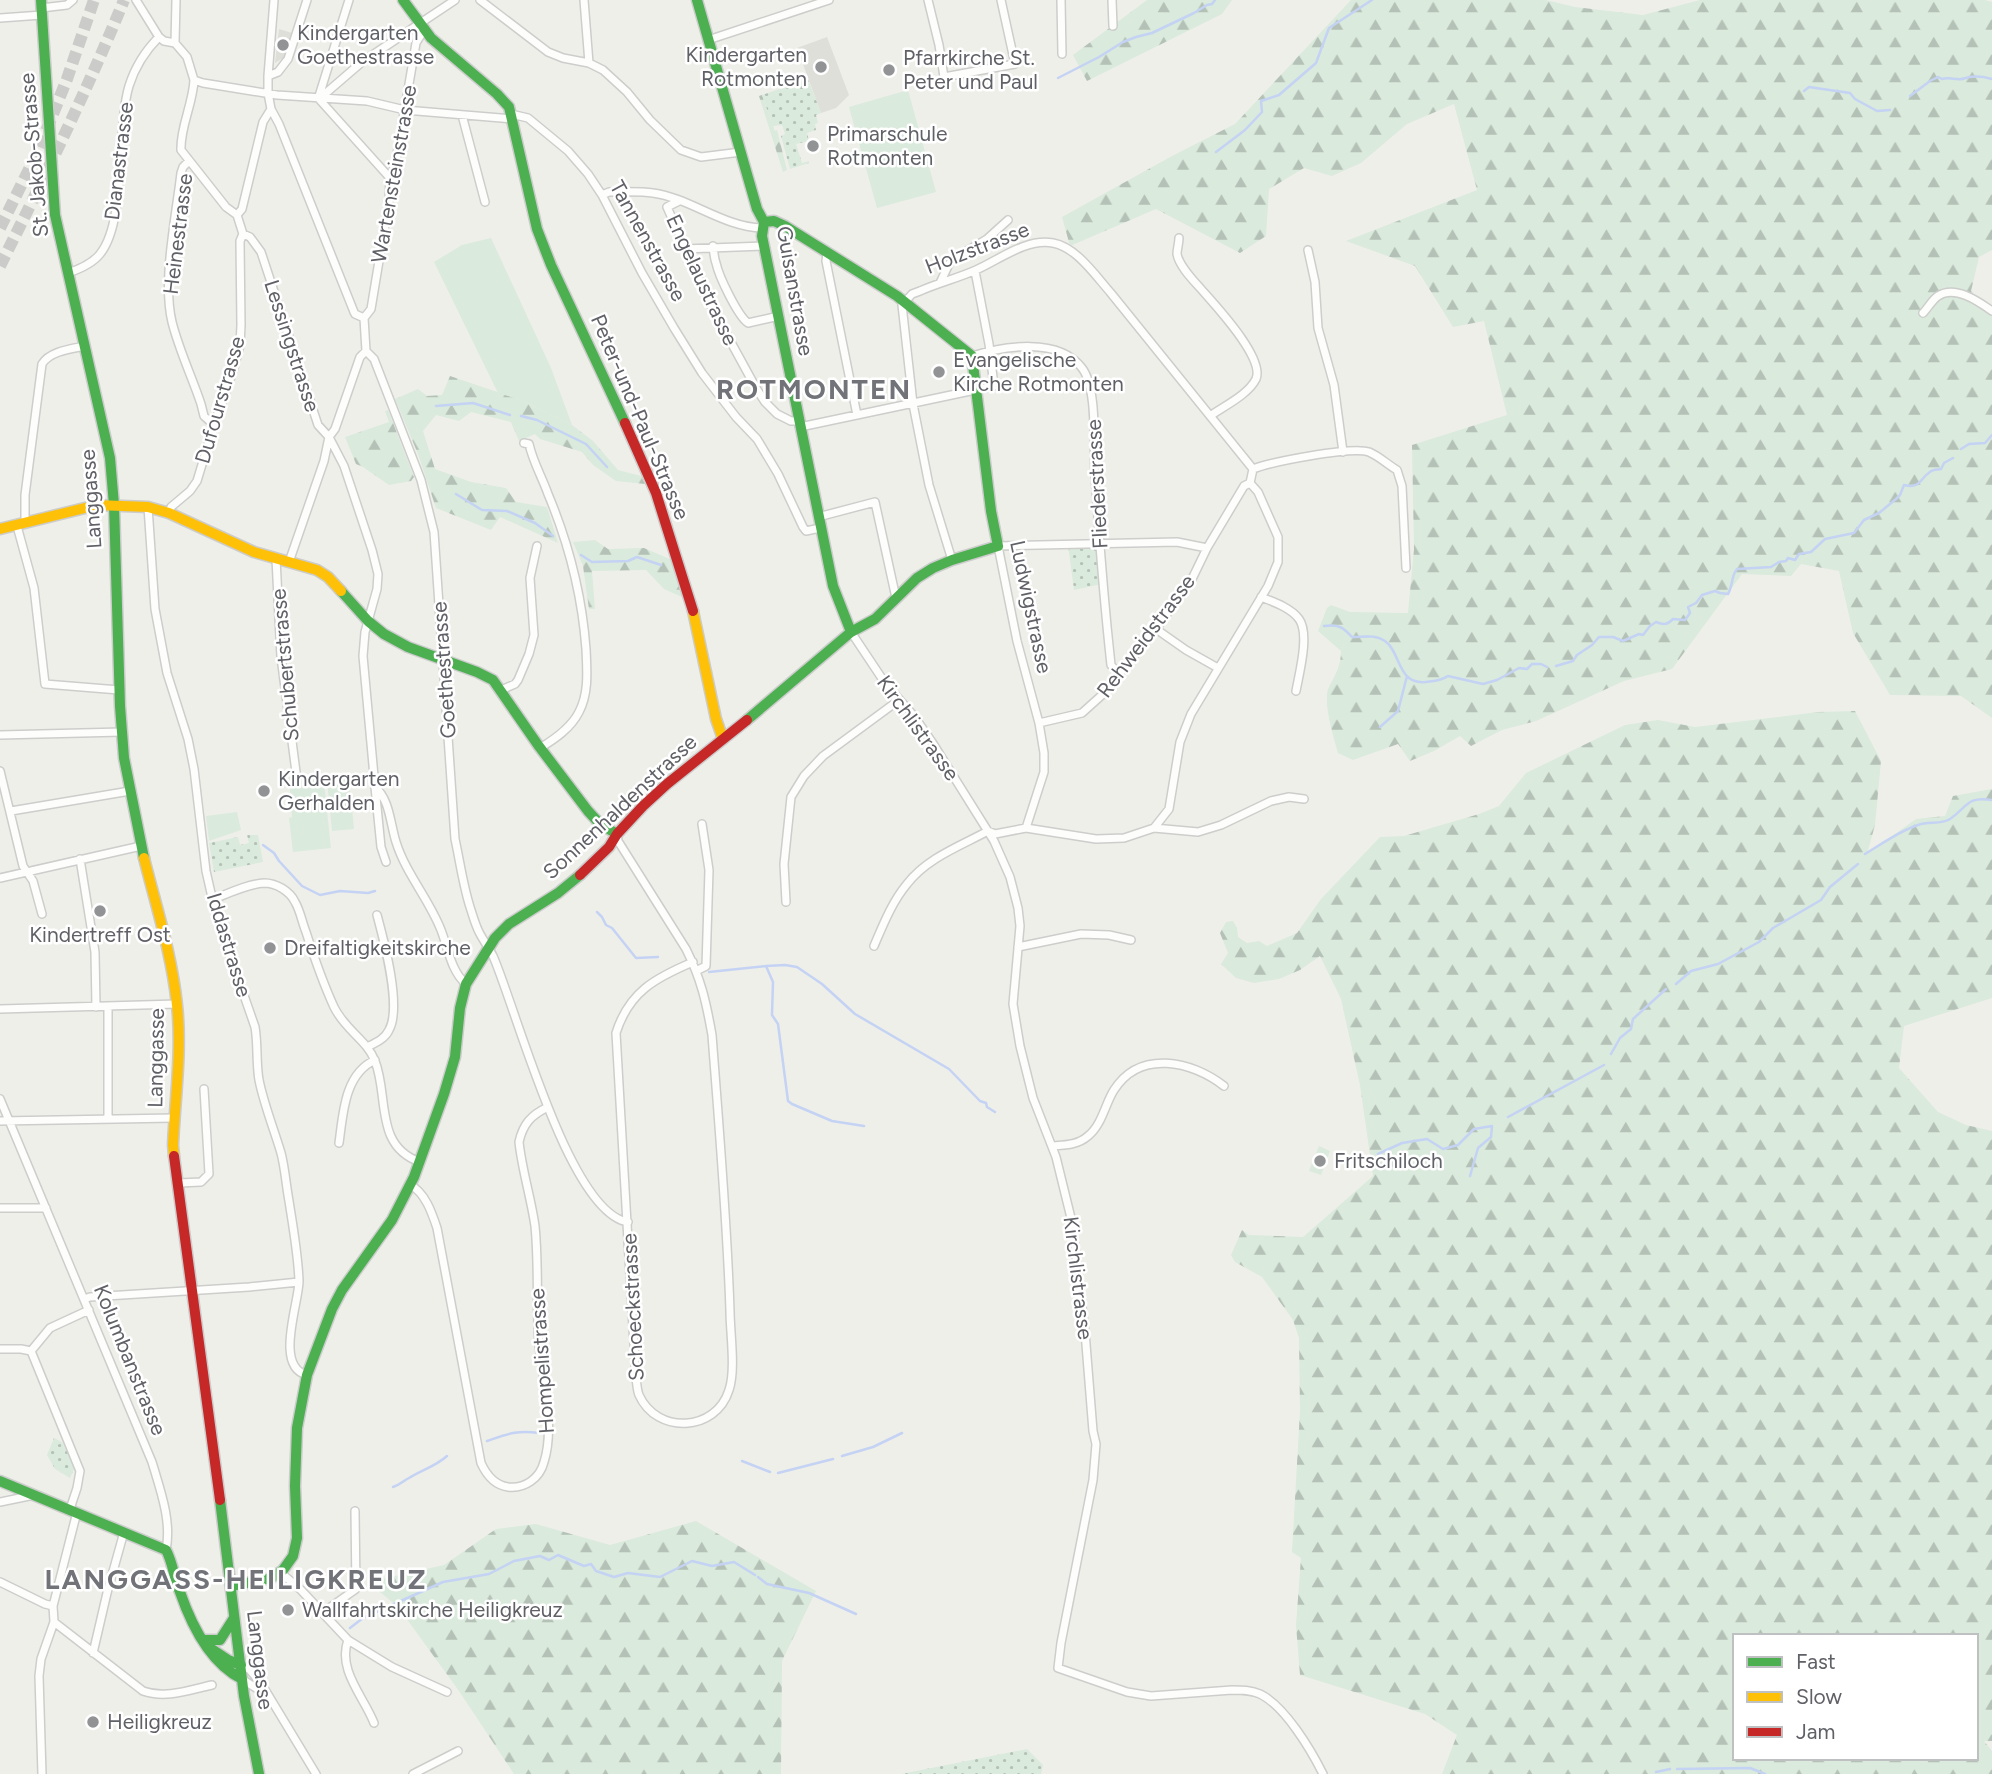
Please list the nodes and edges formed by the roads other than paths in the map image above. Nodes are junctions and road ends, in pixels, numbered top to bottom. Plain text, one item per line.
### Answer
1 (73, 0) edge
2 (136, 0) edge
3 (176, 0) edge
4 (274, 0) edge
5 (307, 0) edge
6 (349, 0) edge
7 (402, 0) edge
8 (455, 0) edge
9 (480, 0) edge
10 (584, 0) edge
11 (697, 0) edge
12 (829, 0) edge
13 (928, 0) edge
14 (1001, 0) edge
15 (1061, 0) edge
16 (1112, 0) edge
17 (41, 8) edge
18 (0, 18) edge
19 (1113, 26) dead end
20 (421, 27) junction
21 (159, 37) junction
22 (708, 40) junction
23 (175, 43) junction
24 (1062, 54) dead end
25 (589, 63) junction
26 (268, 76) junction
27 (194, 79) junction
28 (268, 93) junction
29 (319, 99) junction
30 (271, 108) junction
31 (405, 110) junction
32 (463, 115) junction
33 (511, 116) junction
34 (741, 152) junction
35 (189, 162) junction
36 (390, 177) junction
37 (602, 195) junction
38 (679, 201) junction
39 (485, 202) dead end
40 (237, 215) junction
41 (1008, 220) dead end
42 (763, 225) junction
43 (243, 234) junction
44 (1179, 238) dead end
45 (713, 246) junction
46 (765, 246) junction
47 (684, 249) junction
48 (1308, 250) dead end
49 (827, 253) junction
50 (975, 271) junction
51 (68, 273) junction
52 (940, 283) junction
53 (904, 302) junction
54 (1992, 311) edge
55 (1923, 313) dead end
56 (779, 316) junction
57 (364, 317) junction
58 (85, 346) junction
59 (366, 351) junction
60 (990, 352) junction
61 (972, 356) junction
62 (976, 391) junction
63 (914, 404) junction
64 (857, 415) junction
65 (1210, 416) junction
66 (800, 424) junction
67 (214, 425) junction
68 (329, 437) junction
69 (524, 443) dead end
70 (1343, 452) junction
71 (1252, 469) junction
72 (1250, 483) junction
73 (114, 505) junction
74 (148, 507) junction
75 (169, 513) junction
76 (818, 517) junction
77 (21, 525) junction
78 (821, 528) junction
79 (0, 529) edge
80 (1100, 544) junction
81 (537, 546) dead end
82 (998, 546) junction
83 (1207, 548) junction
84 (276, 559) junction
85 (952, 560) junction
86 (289, 562) junction
87 (1406, 568) dead end
88 (1261, 597) junction
89 (896, 598) junction
90 (369, 621) junction
91 (1156, 629) junction
92 (851, 632) junction
93 (443, 659) junction
94 (1218, 668) junction
95 (1119, 674) junction
96 (119, 690) junction
97 (501, 690) junction
98 (1296, 691) dead end
99 (899, 699) junction
100 (1039, 723) junction
101 (122, 732) junction
102 (0, 734) edge
103 (723, 739) junction
104 (540, 748) junction
105 (0, 771) edge
106 (296, 772) dead end
107 (375, 787) junction
108 (130, 791) junction
109 (1304, 799) dead end
110 (11, 811) junction
111 (702, 824) dead end
112 (1026, 828) junction
113 (1154, 828) junction
114 (988, 831) junction
115 (617, 834) junction
116 (141, 846) junction
117 (80, 859) junction
118 (386, 862) dead end
119 (25, 871) junction
120 (0, 878) edge
121 (214, 899) junction
122 (786, 902) dead end
123 (42, 914) dead end
124 (377, 915) dead end
125 (1131, 940) dead end
126 (874, 946) dead end
127 (1018, 947) junction
128 (488, 948) junction
129 (693, 962) junction
130 (696, 971) junction
131 (466, 984) junction
132 (177, 1004) junction
133 (96, 1007) junction
134 (108, 1007) junction
135 (0, 1009) edge
136 (367, 1046) junction
137 (375, 1060) junction
138 (1224, 1086) dead end
139 (204, 1089) dead end
140 (0, 1099) edge
141 (548, 1107) junction
142 (174, 1118) junction
143 (108, 1119) junction
144 (4, 1121) edge
145 (339, 1143) dead end
146 (1052, 1146) junction
147 (420, 1162) junction
148 (179, 1183) junction
149 (410, 1185) junction
150 (0, 1208) edge
151 (46, 1208) junction
152 (628, 1222) junction
153 (299, 1282) junction
154 (192, 1291) junction
155 (85, 1299) junction
156 (89, 1310) junction
157 (0, 1349) edge
158 (31, 1351) junction
159 (307, 1375) junction
160 (0, 1481) edge
161 (34, 1495) junction
162 (0, 1502) edge
163 (74, 1511) junction
164 (355, 1511) dead end
165 (124, 1532) junction
166 (166, 1550) junction
167 (280, 1572) junction
168 (0, 1582) edge
169 (231, 1586) junction
170 (53, 1606) junction
171 (322, 1613) junction
172 (235, 1618) junction
173 (54, 1622) junction
174 (348, 1640) junction
175 (206, 1644) junction
176 (93, 1653) junction
177 (241, 1665) junction
178 (242, 1679) junction
179 (212, 1685) dead end
180 (447, 1692) dead end
181 (267, 1695) junction
182 (374, 1723) dead end
183 (458, 1751) dead end
184 (42, 1774) edge
185 (259, 1774) edge
186 (316, 1774) edge
187 (413, 1774) edge
188 (1323, 1774) edge

1 - 17 street
2 - 21 street
3 - 23 street
4 - 26 street
5 - 26 street
6 - 29 street
7 - 20 street, Tannenstrasse
8 - 20 street
9 - 25 street
10 - 25 street
11 - 22 street, Guisanstrasse
12 - 22 street
13 - 14 street
15 - 24 street
16 - 19 street
17 - 18 street
17 - 51 street, St. Jakob-Strasse
20 - 29 street
20 - 31 street, Wartensteinstrasse
20 - 33 street, Tannenstrasse
21 - 23 street
21 - 51 street, Dianastrasse
22 - 34 street, Guisanstrasse
23 - 27 street
25 - 34 street
26 - 28 street
27 - 28 street
27 - 35 street, Heinestrasse
28 - 29 street
28 - 30 street
29 - 31 street
29 - 36 street
30 - 40 street
30 - 57 street
31 - 32 street
31 - 36 street, Wartensteinstrasse
32 - 33 street
32 - 39 street
33 - 37 street, Tannenstrasse
33 - 103 street, Peter-und-Paul-Strasse
34 - 42 street, Guisanstrasse
35 - 40 street
35 - 67 street, Heinestrasse
36 - 57 street, Wartensteinstrasse
37 - 38 street
37 - 78 street, Tannenstrasse
38 - 42 street
38 - 47 street, Engelaustrasse
40 - 43 street
41 - 52 street
42 - 46 street, Guisanstrasse
42 - 49 street
43 - 67 street, Dufourstrasse
43 - 68 street, Lessingstrasse
44 - 65 street
45 - 46 street
45 - 47 street
45 - 56 street
46 - 56 street, Guisanstrasse
47 - 66 street, Engelaustrasse
48 - 70 street
49 - 53 street
49 - 64 street
50 - 52 street, Holzstrasse
50 - 60 street
50 - 65 street, Holzstrasse
51 - 58 street, St. Jakob-Strasse
52 - 53 street, Holzstrasse
53 - 61 street
53 - 63 street
54 - 55 street
56 - 66 street, Guisanstrasse
57 - 59 street, Goethestrasse
58 - 73 street, Langgasse
58 - 77 street
59 - 68 street
59 - 93 street, Goethestrasse
60 - 61 street, Fliederstrasse
60 - 62 street
60 - 80 street, Fliederstrasse
61 - 62 street, Ludwigstrasse
62 - 63 street
62 - 82 street, Ludwigstrasse
63 - 64 street
63 - 85 street
64 - 66 street
65 - 71 street, Holzstrasse
66 - 76 street, Guisanstrasse
67 - 75 street, Dufourstrasse
68 - 86 street
68 - 90 street, Lessingstrasse
69 - 104 street
70 - 71 street
70 - 87 street
71 - 72 street
72 - 83 street, Rehweidstrasse
72 - 88 street
73 - 74 street
73 - 77 street
73 - 96 street, Langgasse
74 - 75 street
74 - 121 street, Iddastrasse
75 - 84 street
76 - 78 street, Guisanstrasse
76 - 89 street
77 - 79 street
77 - 96 street
78 - 92 street, Guisanstrasse
80 - 82 street
80 - 83 street
80 - 95 street, Fliederstrasse
81 - 97 street
82 - 85 street, Sonnenhaldenstrasse
82 - 100 street, Ludwigstrasse
83 - 91 street, Rehweidstrasse
84 - 86 street
84 - 106 street, Schubertstrasse
85 - 89 street, Sonnenhaldenstrasse
86 - 90 street
88 - 94 street
88 - 98 street
89 - 92 street, Sonnenhaldenstrasse
90 - 93 street
90 - 107 street, Lessingstrasse
91 - 94 street
91 - 95 street, Rehweidstrasse
92 - 99 street, Kirchlistrasse
92 - 103 street, Sonnenhaldenstrasse
93 - 97 street
93 - 128 street, Goethestrasse
94 - 113 street
95 - 100 street, Rehweidstrasse
96 - 101 street, Langgasse
97 - 104 street
99 - 114 street, Kirchlistrasse
99 - 122 street
100 - 112 street, Ludwigstrasse
101 - 102 street
101 - 108 street, Langgasse
103 - 115 street, Sonnenhaldenstrasse
104 - 115 street
105 - 110 street
107 - 118 street, Lessingstrasse
107 - 131 street, Lessingstrasse
108 - 110 street
108 - 116 street, Langgasse
109 - 113 street
110 - 119 street
111 - 130 street
112 - 113 street
112 - 114 street
114 - 126 street
114 - 127 street, Kirchlistrasse
115 - 128 street, Sonnenhaldenstrasse
115 - 129 street
116 - 117 street
116 - 132 street, Langgasse
117 - 119 street
117 - 133 street
119 - 120 street
119 - 123 street
121 - 136 street
121 - 153 street, Iddastrasse
124 - 136 street
125 - 127 street
127 - 146 street, Kirchlistrasse
128 - 131 street, Sonnenhaldenstrasse
128 - 141 street, Goethestrasse
129 - 130 street, Schoeckstrasse
129 - 152 street, Schoeckstrasse
130 - 152 street, Schoeckstrasse
131 - 147 street, Sonnenhaldenstrasse
132 - 134 street
132 - 142 street, Langgasse
133 - 134 street
133 - 135 street
134 - 143 street
136 - 137 street
137 - 145 street
137 - 147 street
138 - 146 street
139 - 148 street
140 - 144 street, Kolumbanstrasse
141 - 149 street, Hompelistrasse
141 - 152 street, Goethestrasse
142 - 143 street
142 - 148 street, Langgasse
143 - 144 street
144 - 151 street, Kolumbanstrasse
146 - 188 street, Kirchlistrasse
147 - 149 street, Sonnenhaldenstrasse
148 - 154 street, Langgasse
149 - 159 street, Sonnenhaldenstrasse
150 - 151 street
151 - 155 street, Kolumbanstrasse
153 - 154 street
153 - 159 street, Iddastrasse
154 - 155 street
154 - 169 street, Langgasse
155 - 156 street, Kolumbanstrasse
156 - 158 street
156 - 166 street, Kolumbanstrasse
157 - 158 street
158 - 163 street
159 - 167 street, Sonnenhaldenstrasse
160 - 161 street
161 - 162 street
161 - 163 street
163 - 165 street
163 - 170 street
164 - 171 street
165 - 166 street
165 - 176 street
166 - 175 street, Kolumbanstrasse
167 - 169 street
167 - 171 street
168 - 170 street
169 - 172 street, Langgasse
170 - 173 street
171 - 174 street
172 - 175 street
172 - 177 street, Langgasse
173 - 176 street
173 - 184 street
174 - 180 street
174 - 182 street
175 - 177 street, Kolumbanstrasse
175 - 178 street, Kolumbanstrasse
176 - 179 street
177 - 178 street, Langgasse
177 - 181 street
178 - 181 street
178 - 185 street, Langgasse
181 - 186 street
183 - 187 street

